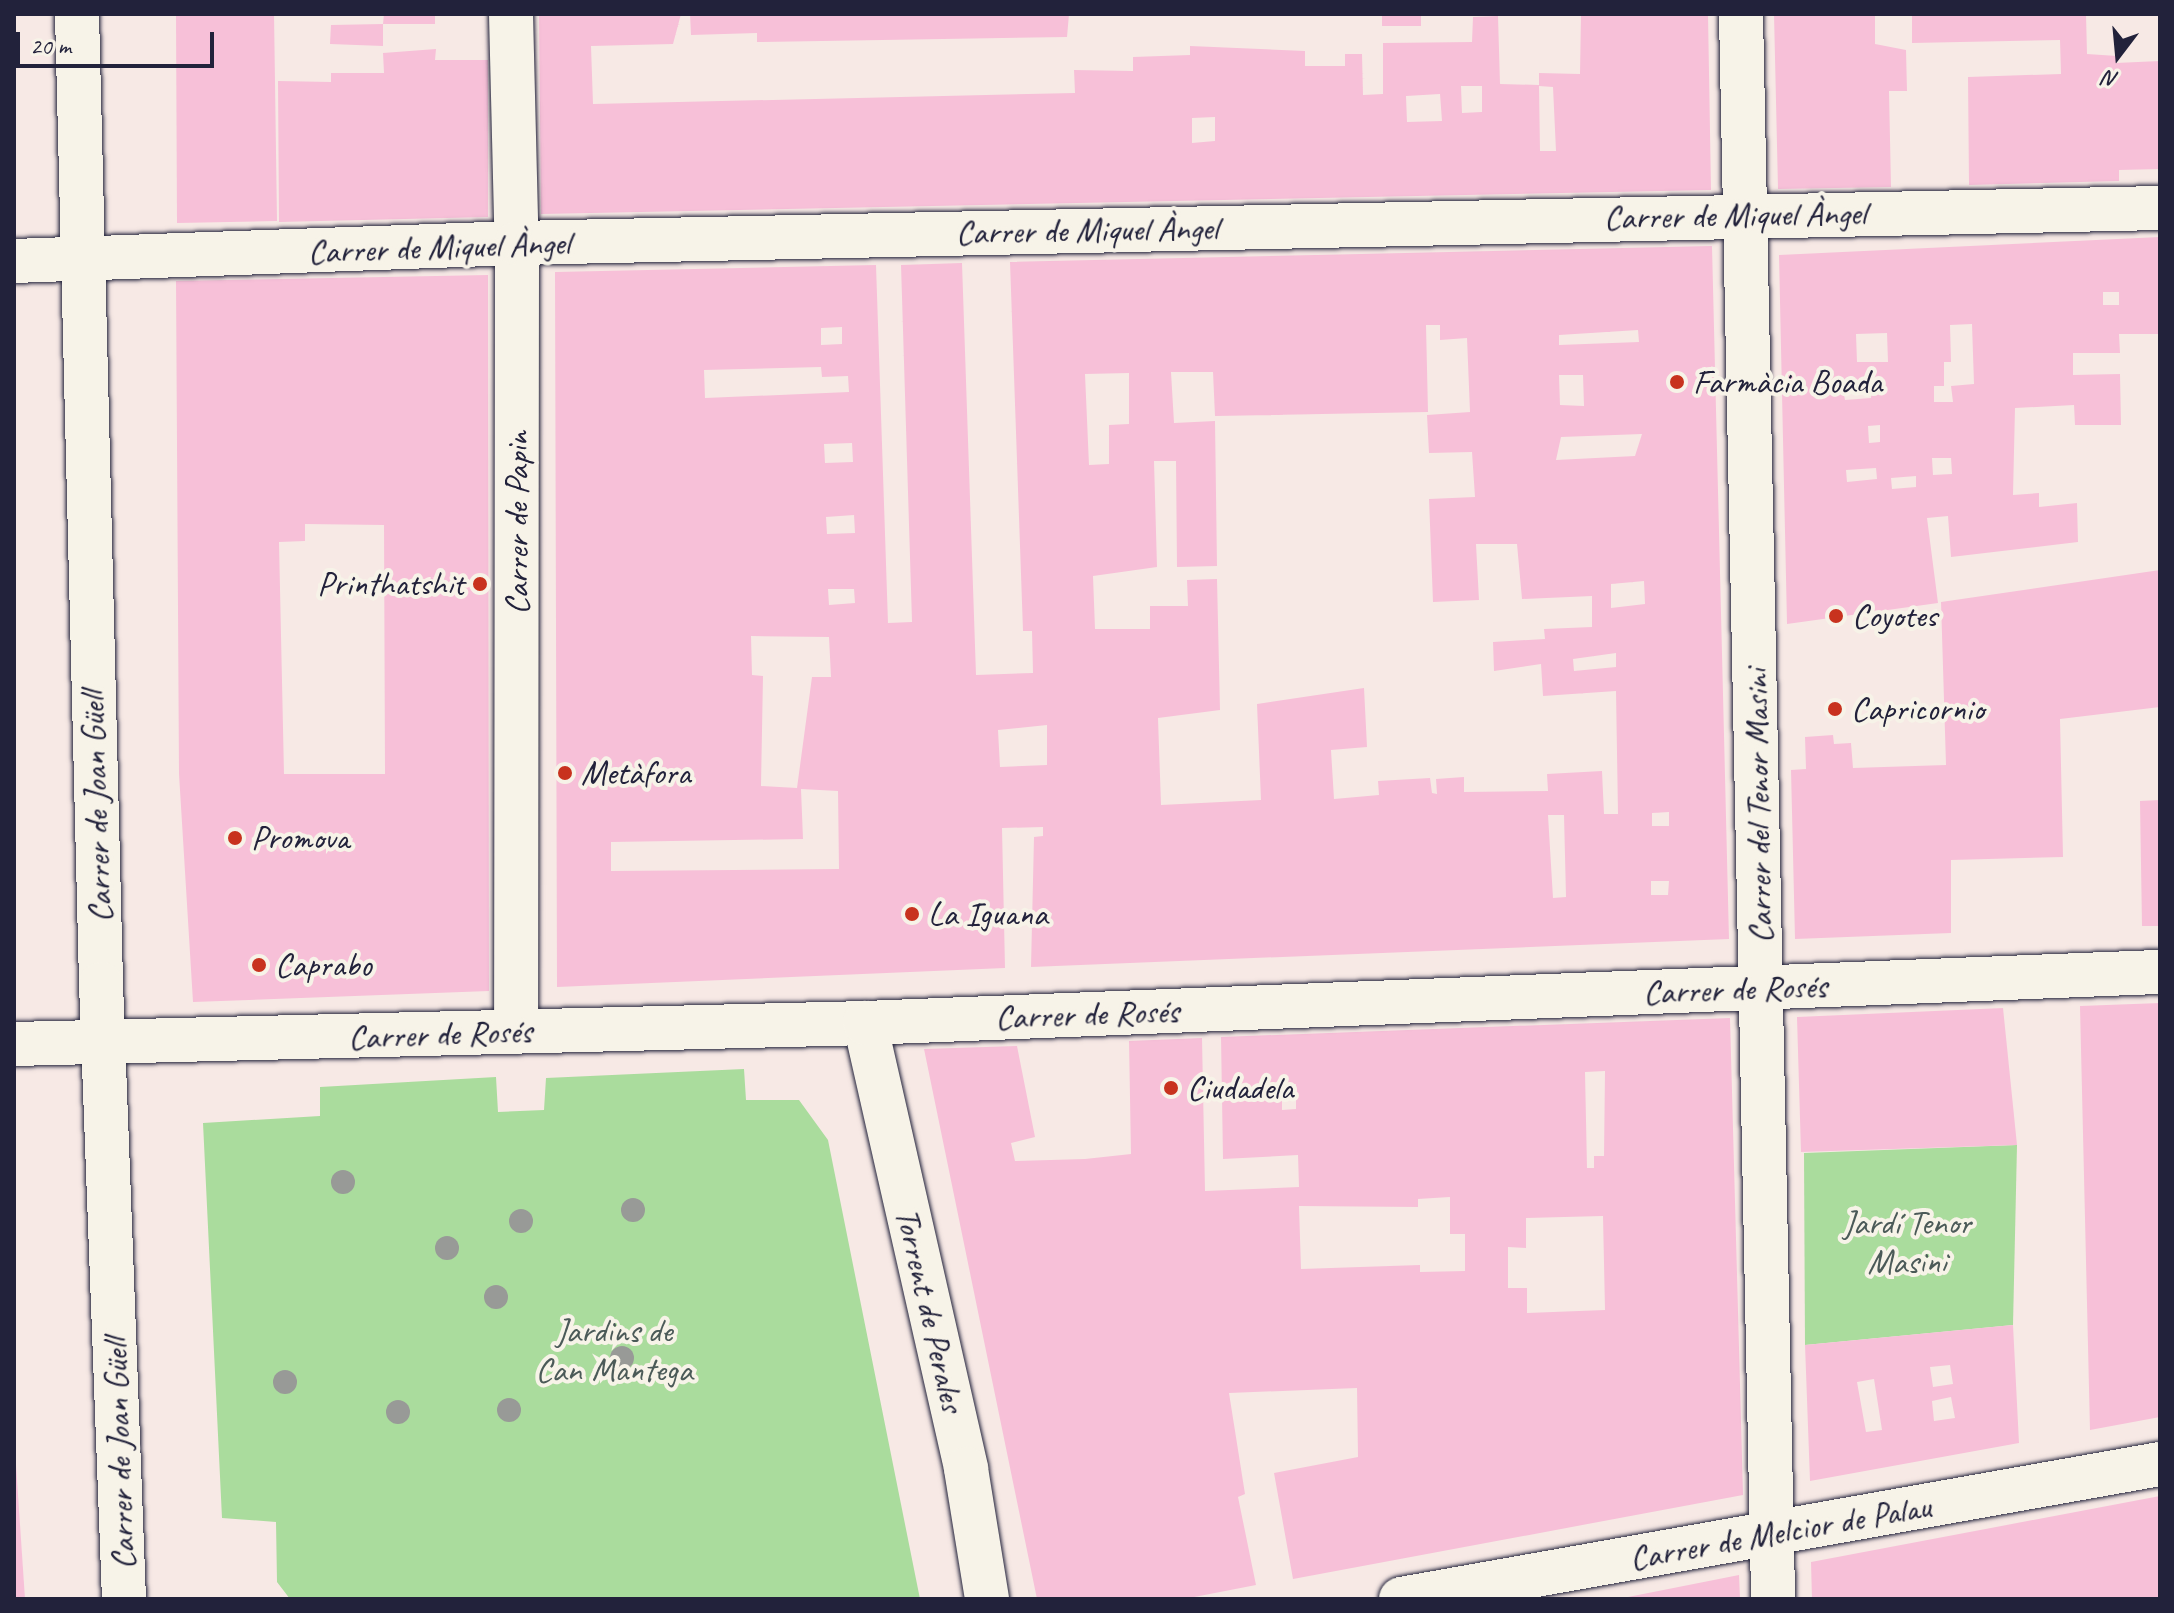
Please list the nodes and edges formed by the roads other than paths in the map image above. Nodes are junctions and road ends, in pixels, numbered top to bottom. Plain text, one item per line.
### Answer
1 (77, 14) edge
2 (511, 14) edge
3 (1741, 14) edge
4 (2160, 208) edge
5 (1745, 213) junction
6 (517, 243) junction
7 (81, 260) junction
8 (14, 261) edge
9 (2160, 972) edge
10 (1762, 988) junction
11 (865, 1023) junction
12 (516, 1031) junction
13 (103, 1043) junction
14 (14, 1044) edge
15 (2160, 1464) edge
16 (1772, 1533) junction
17 (124, 1599) edge
18 (987, 1599) edge
19 (1401, 1599) edge
20 (1773, 1599) edge

1 - 7 street, Carrer de Joan Güell
2 - 6 street, Carrer de Papin
3 - 5 street, Carrer del Tenor Masini
4 - 5 street, Carrer de Miquel Àngel
5 - 6 street, Carrer de Miquel Àngel
5 - 10 street, Carrer del Tenor Masini
6 - 7 street, Carrer de Miquel Àngel
6 - 12 street, Carrer de Papin
7 - 8 street, Carrer de Miquel Àngel
7 - 13 street, Carrer de Joan Güell
9 - 10 street, Carrer de Rosés
10 - 11 street, Carrer de Rosés
10 - 16 street, Carrer del Tenor Masini
11 - 12 street, Carrer de Rosés
11 - 18 street, Torrent de Perales
12 - 13 street, Carrer de Rosés
13 - 14 street, Carrer de Rosés
13 - 17 street, Carrer de Joan Güell
15 - 16 street, Carrer de Melcior de Palau
16 - 19 street, Carrer de Melcior de Palau
16 - 20 street, Carrer del Tenor Masini

